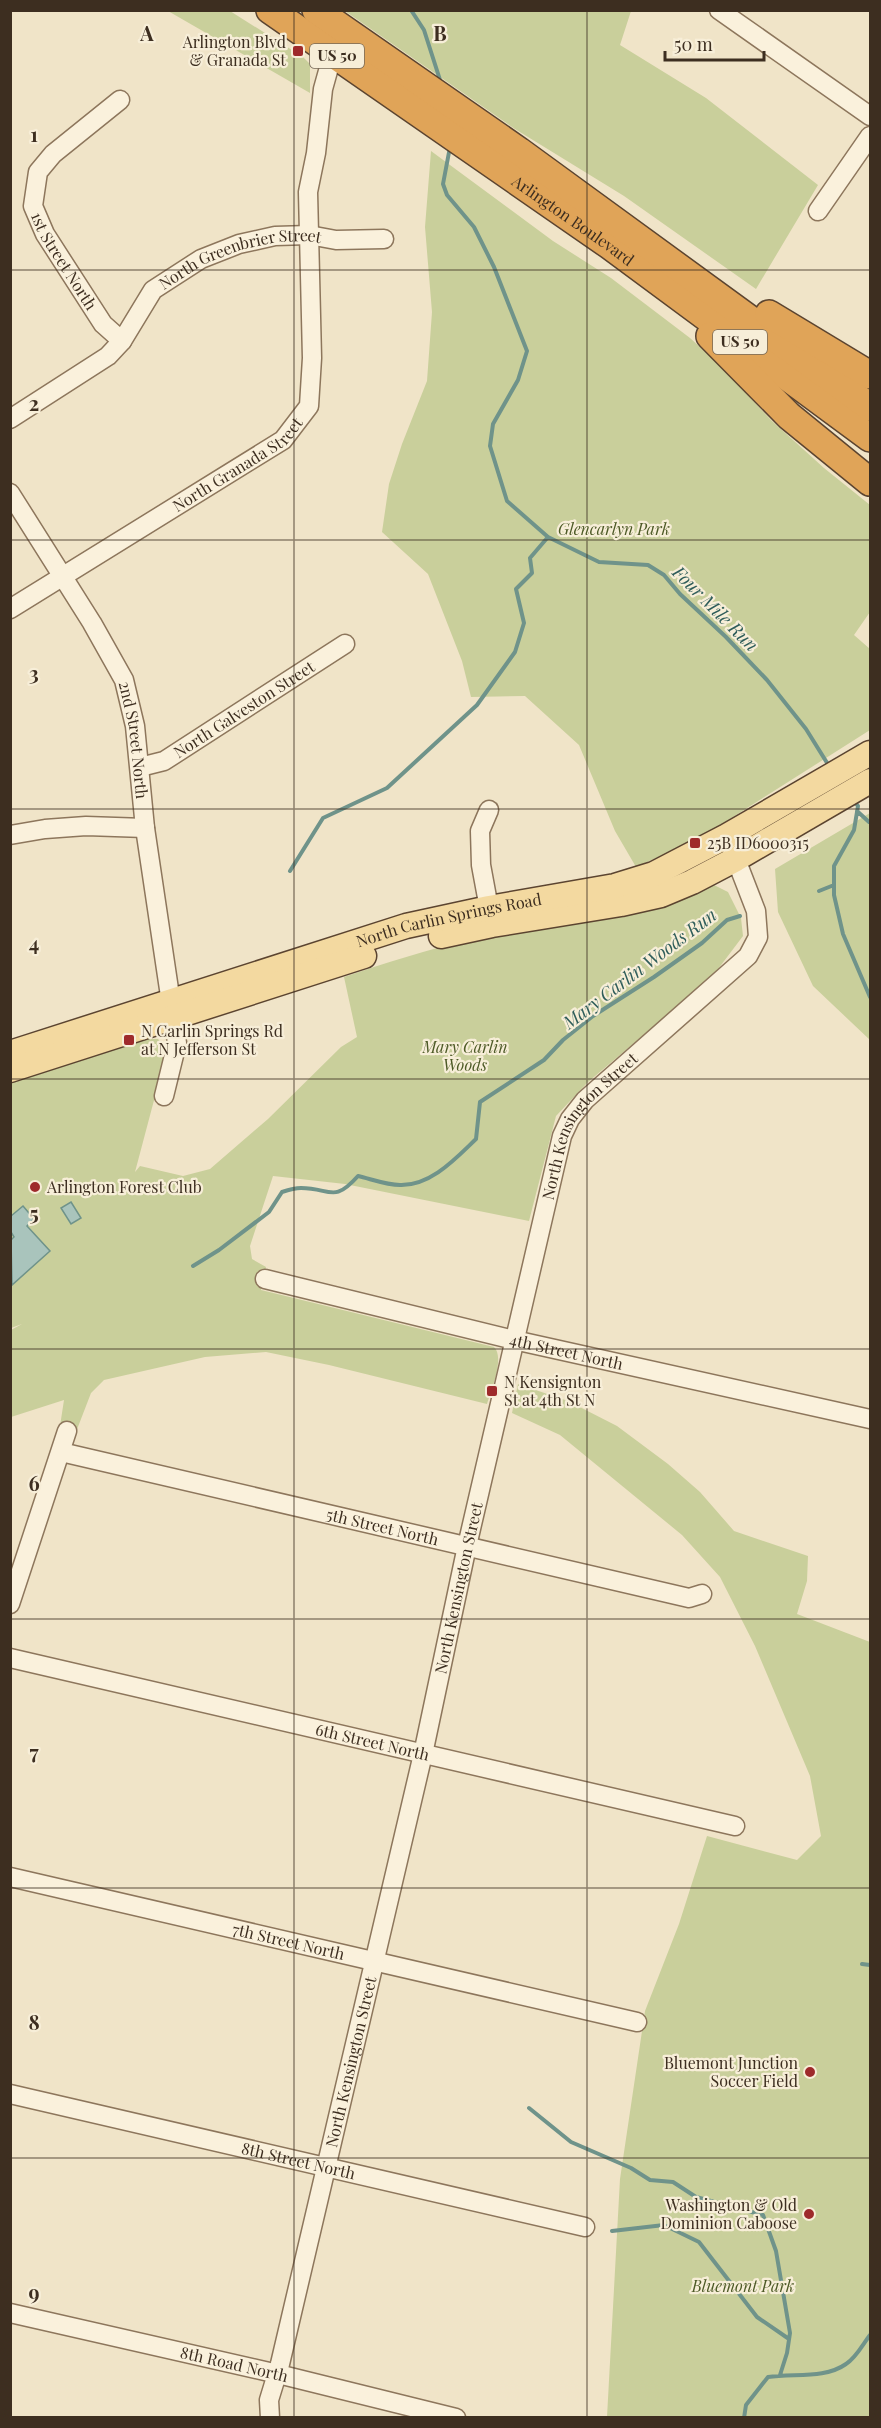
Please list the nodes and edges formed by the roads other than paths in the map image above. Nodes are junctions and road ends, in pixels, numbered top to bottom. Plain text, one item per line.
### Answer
1 (270, 10) edge
2 (316, 10) edge
3 (719, 10) edge
4 (333, 53) junction
5 (120, 100) dead end
6 (870, 116) edge
7 (870, 136) edge
8 (818, 211) dead end
9 (309, 235) junction
10 (616, 236) junction
11 (384, 239) dead end
12 (122, 342) junction
13 (870, 375) edge
14 (870, 407) edge
15 (10, 419) edge
16 (870, 438) edge
17 (870, 482) edge
18 (10, 493) edge
19 (63, 578) junction
20 (10, 609) edge
21 (345, 644) dead end
22 (140, 767) junction
23 (867, 769) edge
24 (489, 810) dead end
25 (146, 828) junction
26 (10, 835) edge
27 (727, 836) junction
28 (736, 859) junction
29 (490, 916) junction
30 (170, 1009) junction
31 (10, 1053) edge
32 (10, 1070) edge
33 (164, 1096) dead end
34 (265, 1279) dead end
35 (514, 1340) junction
36 (870, 1419) edge
37 (67, 1431) dead end
38 (61, 1452) junction
39 (467, 1546) junction
40 (702, 1594) dead end
41 (10, 1604) edge
42 (10, 1658) edge
43 (423, 1754) junction
44 (735, 1826) dead end
45 (10, 1877) edge
46 (374, 1959) junction
47 (637, 2022) dead end
48 (10, 2094) edge
49 (327, 2168) junction
50 (585, 2228) dead end
51 (10, 2313) edge
52 (278, 2374) junction
53 (270, 2418) edge
54 (456, 2418) edge

1 - 4 highway, Arlington Boulevard / US 50
2 - 10 highway, Arlington Boulevard / US 50
3 - 6 street
4 - 9 street, North Granada Street
4 - 10 highway, Arlington Boulevard / US 50
5 - 12 street, 1st Street North
7 - 8 street
9 - 11 street, North Greenbrier Street
9 - 12 street, North Greenbrier Street
9 - 19 street, North Granada Street
10 - 13 highway
10 - 14 highway, Arlington Boulevard / US 50
10 - 16 highway, Arlington Boulevard / US 50
10 - 17 highway
12 - 15 street, North Greenbrier Street
18 - 19 street, 2nd Street North
19 - 20 street, North Granada Street
19 - 22 street, 2nd Street North
21 - 22 street, North Galveston Street
22 - 25 street, 2nd Street North
23 - 27 main road, North Carlin Springs Road
23 - 28 main road, North Carlin Springs Road
24 - 29 street
25 - 26 street
25 - 30 street, 2nd Street North
27 - 28 street, North Kensington Street
27 - 29 main road, North Carlin Springs Road
28 - 29 main road, North Carlin Springs Road
28 - 35 street, North Kensington Street
29 - 30 main road, North Carlin Springs Road
30 - 31 main road, North Carlin Springs Road
30 - 32 main road, North Carlin Springs Road
30 - 33 street, 2nd Street North
34 - 35 street, 4th Street North
35 - 36 street, 4th Street North
35 - 39 street, North Kensington Street
37 - 38 street
38 - 39 street, 5th Street North
38 - 41 street
39 - 40 street, 5th Street North
39 - 43 street, North Kensington Street
42 - 43 street, 6th Street North
43 - 44 street, 6th Street North
43 - 46 street, North Kensington Street
45 - 46 street, 7th Street North
46 - 47 street, 7th Street North
46 - 49 street, North Kensington Street
48 - 49 street, 8th Street North
49 - 50 street, 8th Street North
49 - 52 street, North Kensington Street
51 - 52 street, 8th Road North
52 - 53 street, North Kensington Street
52 - 54 street, 8th Road North

